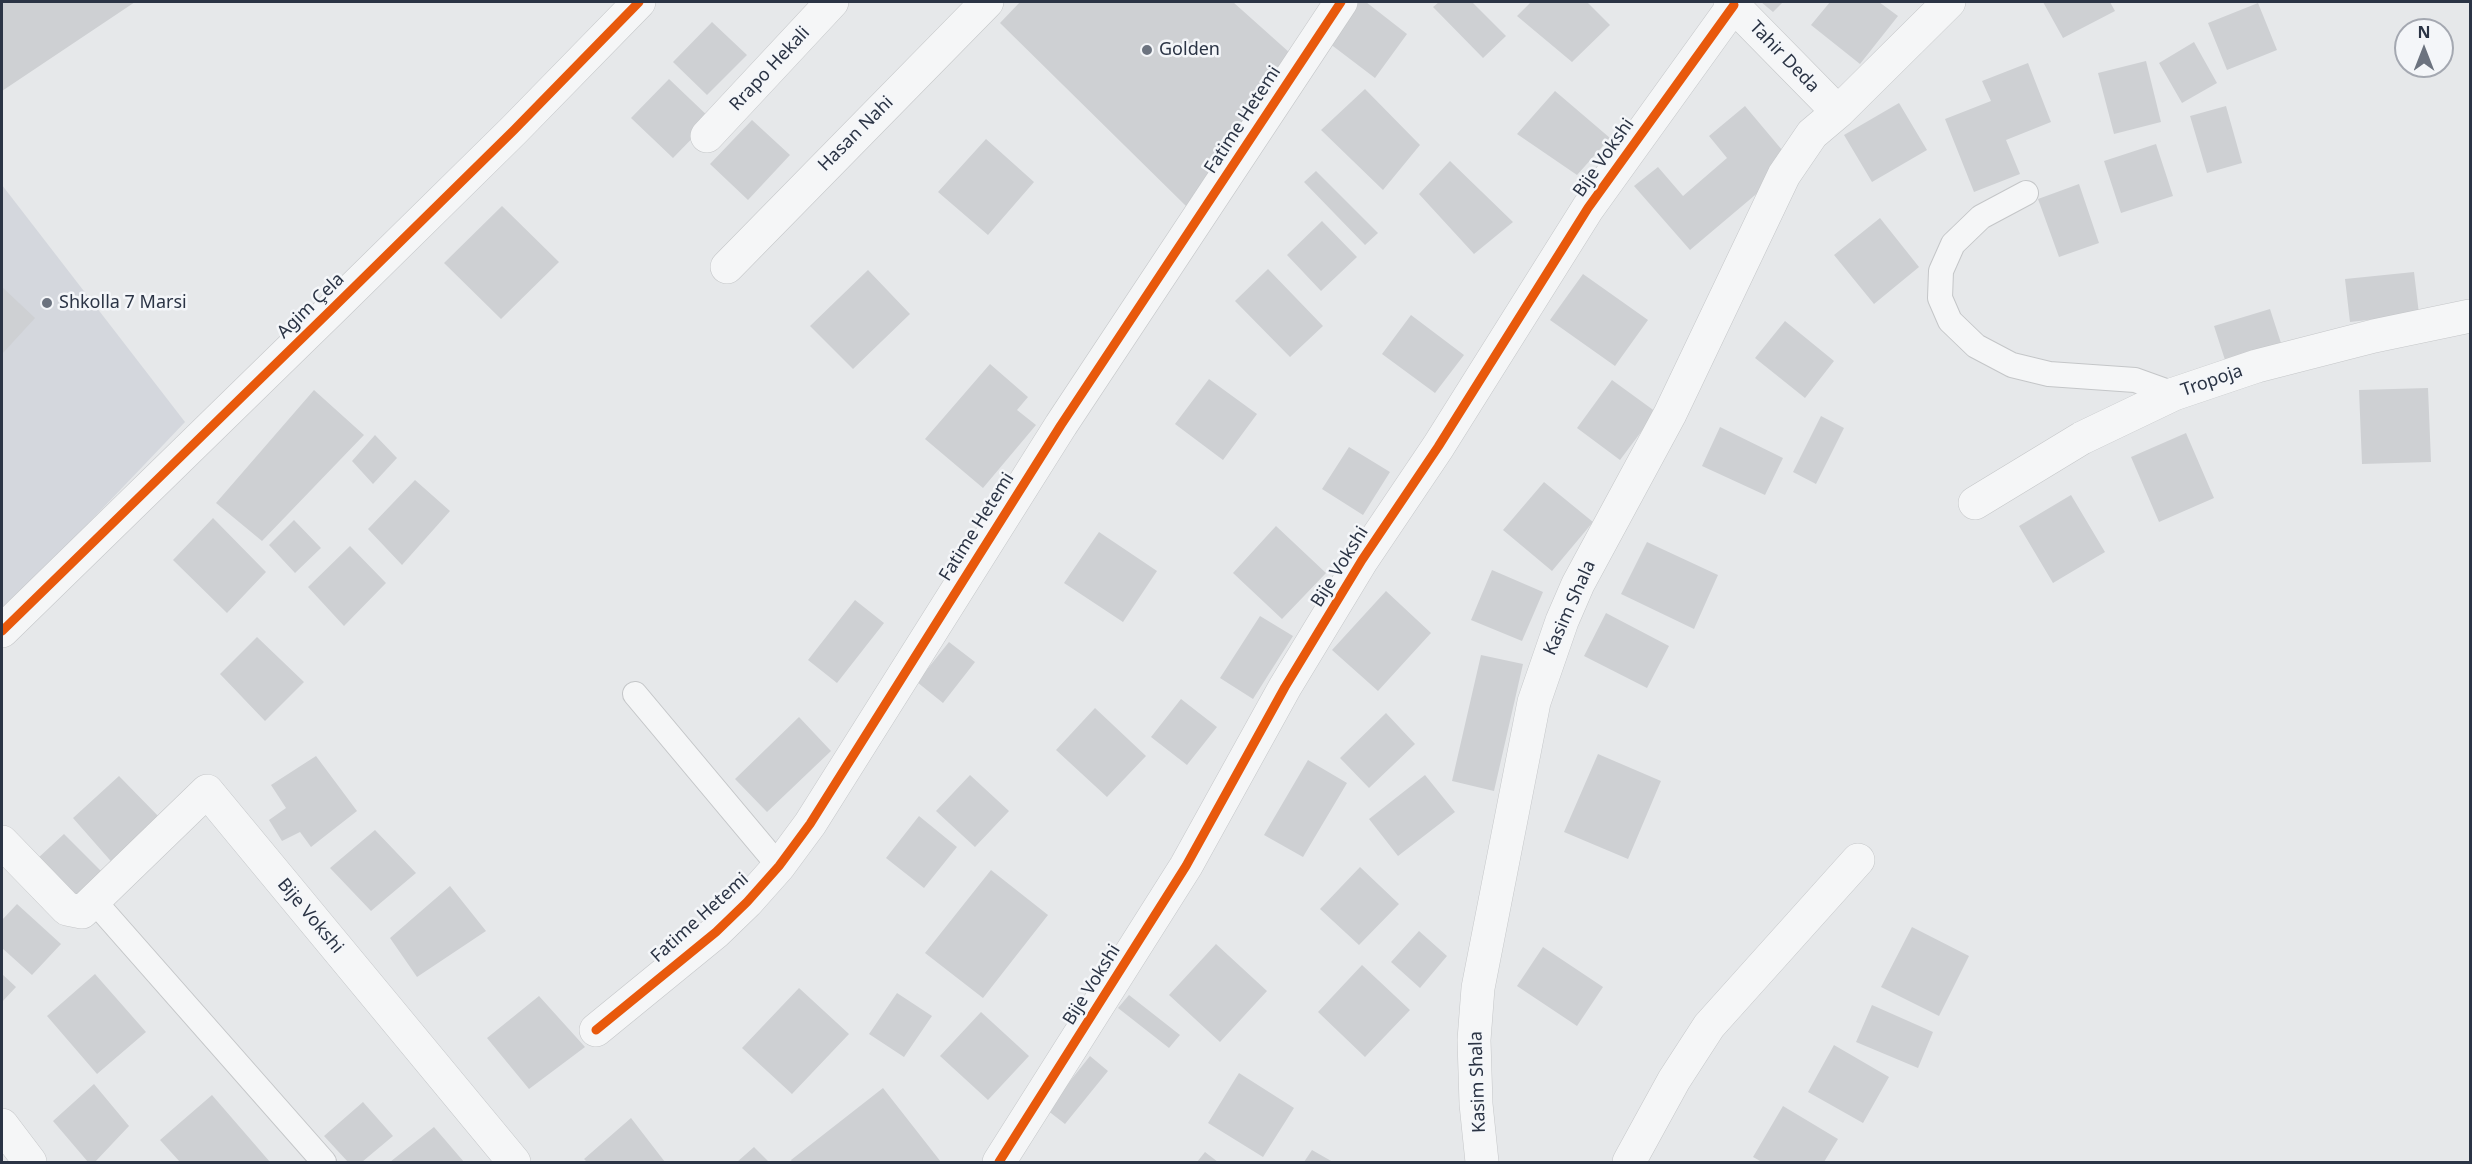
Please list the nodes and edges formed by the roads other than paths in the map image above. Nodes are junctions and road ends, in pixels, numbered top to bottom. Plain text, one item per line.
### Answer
1 (639, 2) edge
2 (832, 2) edge
3 (987, 2) edge
4 (1341, 2) edge
5 (1949, 2) edge
6 (1732, 3) edge
7 (1838, 112) junction
8 (707, 136) dead end
9 (2026, 193) dead end
10 (727, 267) dead end
11 (2470, 316) edge
12 (2174, 394) junction
13 (1975, 503) dead end
14 (2, 631) edge
15 (635, 694) dead end
16 (2, 842) edge
17 (1858, 860) dead end
18 (778, 866) junction
19 (94, 902) junction
20 (596, 1030) dead end
21 (2, 1125) edge
22 (30, 1162) edge
23 (324, 1162) edge
24 (514, 1162) edge
25 (999, 1162) edge
26 (1482, 1162) edge
27 (1629, 1162) edge

1 - 14 street, Agim Çela
2 - 8 street, Rrapo Hekali
3 - 10 street, Hasan Nahi
4 - 18 street, Fatime Hetemi
5 - 7 street, Kasim Shala
6 - 7 street, Tahir Deda
6 - 25 street, Bije Vokshi
7 - 26 street, Kasim Shala
9 - 12 lane
11 - 12 street, Tropoja
12 - 13 street, Tropoja
15 - 18 lane
16 - 19 street, Bije Vokshi
17 - 27 street
18 - 20 street, Fatime Hetemi
19 - 23 lane
19 - 24 street, Bije Vokshi
21 - 22 street

